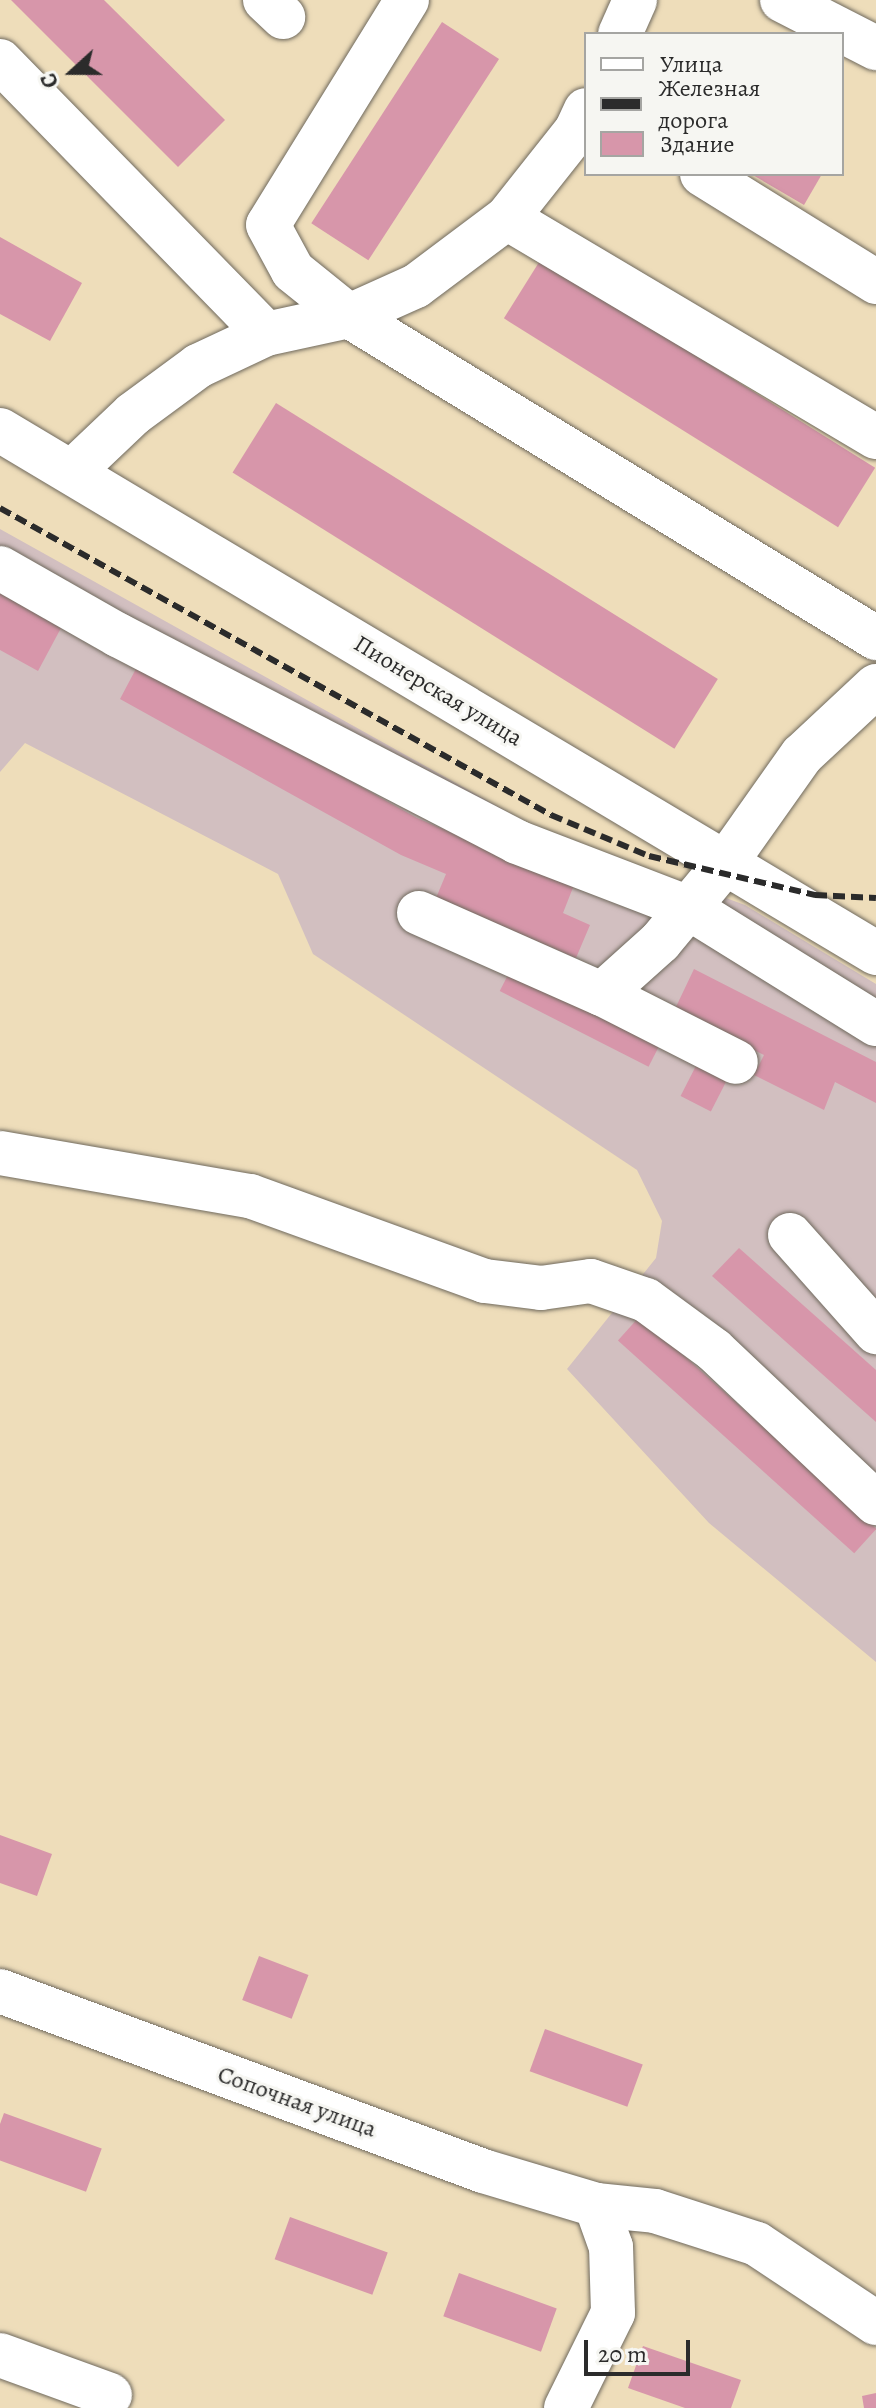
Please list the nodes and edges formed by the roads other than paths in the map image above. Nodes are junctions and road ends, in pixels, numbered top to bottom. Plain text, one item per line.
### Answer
1 (407, 0) edge
2 (635, 0) edge
3 (782, 0) edge
4 (621, 32) edge
5 (876, 48) edge
6 (0, 61) edge
7 (584, 114) edge
8 (705, 176) edge
9 (507, 218) junction
10 (876, 282) edge
11 (349, 316) junction
12 (266, 334) junction
13 (0, 430) edge
14 (876, 437) edge
15 (74, 470) junction
16 (0, 568) edge
17 (876, 638) edge
18 (876, 686) edge
19 (724, 865) junction
20 (689, 908) junction
21 (419, 913) dead end
22 (876, 953) edge
23 (602, 994) junction
24 (876, 1024) edge
25 (736, 1062) dead end
26 (0, 1153) edge
27 (790, 1235) dead end
28 (876, 1332) edge
29 (876, 1503) edge
30 (0, 1991) edge
31 (596, 2205) junction
32 (876, 2323) edge
33 (0, 2355) edge
34 (110, 2395) dead end
35 (566, 2408) edge

1 - 11 main road
2 - 4 main road
3 - 5 main road
6 - 12 main road
7 - 9 main road
8 - 10 main road
9 - 11 main road
9 - 14 main road
11 - 12 main road
11 - 17 main road
12 - 15 main road
13 - 15 main road, Пионерская улица
15 - 19 main road, Пионерская улица
16 - 20 main road
18 - 19 main road
19 - 20 main road
19 - 22 main road, Пионерская улица
20 - 23 main road
20 - 24 main road
21 - 23 main road
23 - 25 main road
26 - 29 main road
27 - 28 main road
30 - 31 main road, Сопочная улица
31 - 32 main road, Сопочная улица
31 - 35 main road
33 - 34 main road

